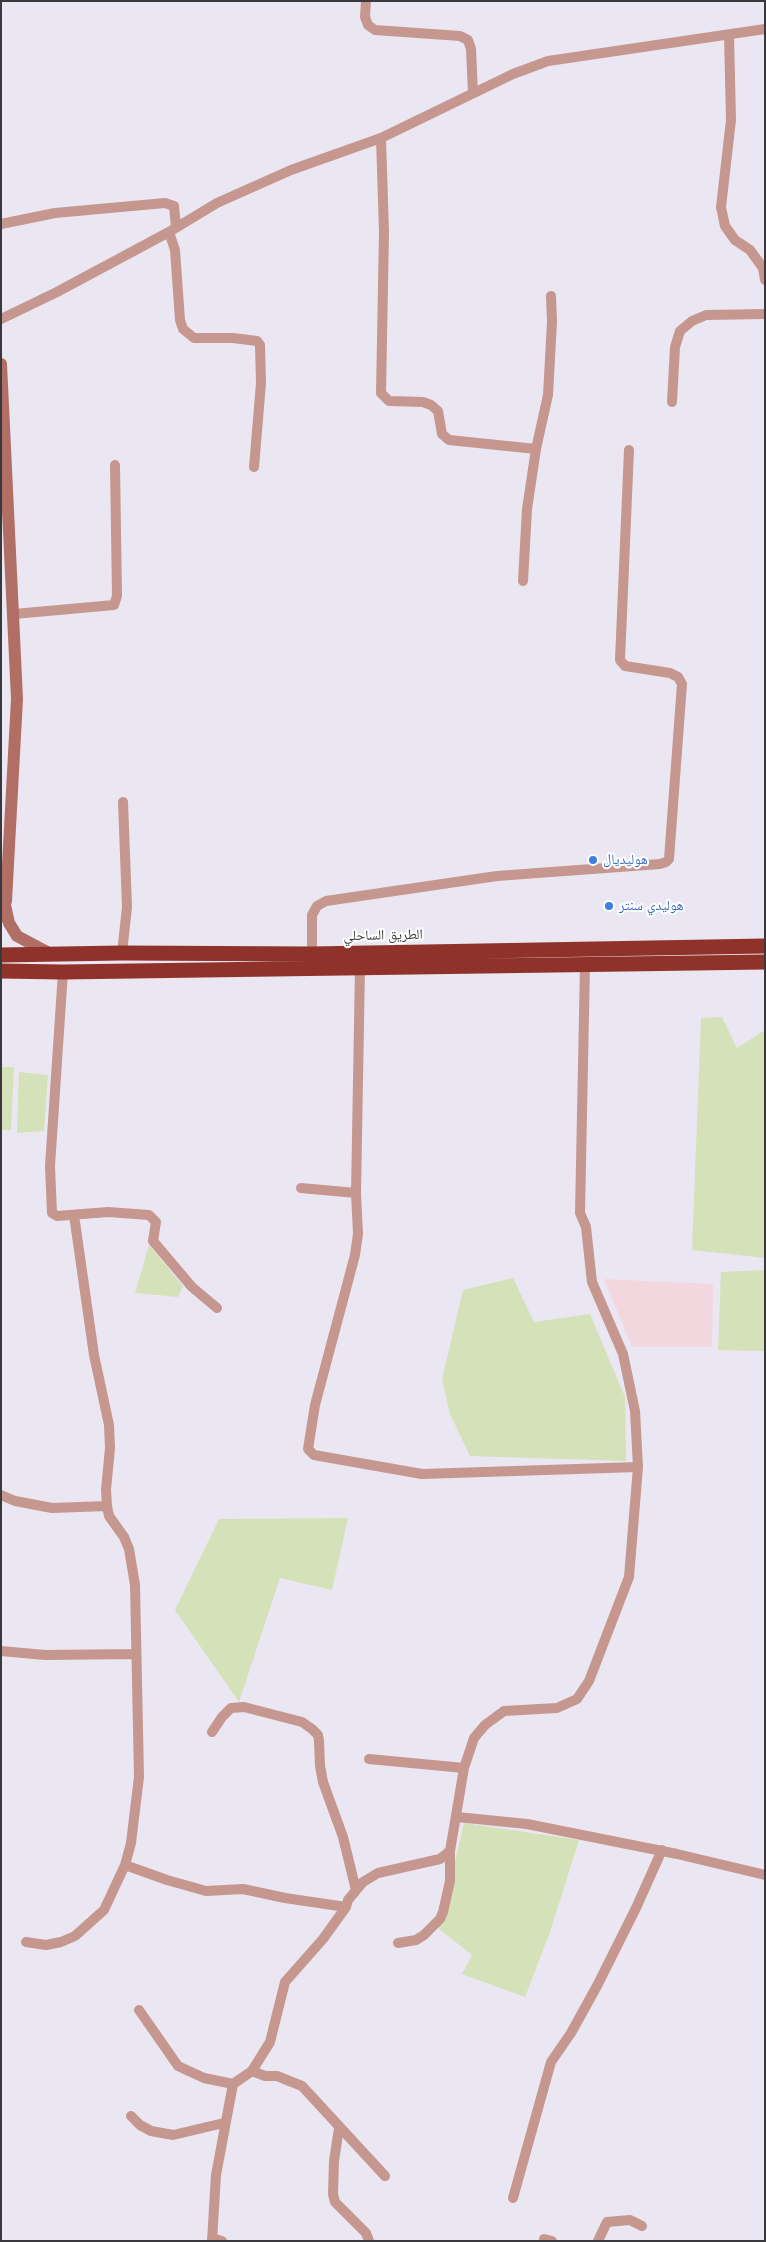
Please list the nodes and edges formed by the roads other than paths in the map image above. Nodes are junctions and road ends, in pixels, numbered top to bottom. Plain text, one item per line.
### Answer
1 (366, 1) edge
2 (765, 28) edge
3 (729, 35) junction
4 (473, 93) junction
5 (381, 138) junction
6 (1, 224) edge
7 (173, 230) junction
8 (765, 280) edge
9 (551, 296) dead end
10 (765, 314) edge
11 (1, 319) edge
12 (1, 364) edge
13 (672, 402) dead end
14 (536, 449) junction
15 (629, 450) dead end
16 (115, 464) dead end
17 (254, 467) dead end
18 (522, 581) dead end
19 (14, 614) junction
20 (124, 802) dead end
21 (3, 911) edge
22 (765, 946) edge
23 (49, 953) junction
24 (122, 953) junction
25 (312, 954) junction
26 (1, 955) edge
27 (765, 962) edge
28 (585, 965) junction
29 (360, 967) junction
30 (1, 971) edge
31 (63, 972) junction
32 (301, 1188) dead end
33 (356, 1193) junction
34 (74, 1215) junction
35 (217, 1308) dead end
36 (638, 1467) junction
37 (1, 1495) edge
38 (107, 1506) junction
39 (1, 1651) edge
40 (136, 1654) junction
41 (212, 1732) dead end
42 (369, 1759) dead end
43 (464, 1768) junction
44 (457, 1817) junction
45 (662, 1850) junction
46 (450, 1851) junction
47 (125, 1865) junction
48 (765, 1875) edge
49 (356, 1890) junction
50 (346, 1907) junction
51 (26, 1942) dead end
52 (398, 1943) dead end
53 (140, 2010) dead end
54 (252, 2071) junction
55 (233, 2084) junction
56 (132, 2116) dead end
57 (224, 2123) junction
58 (339, 2128) junction
59 (385, 2176) dead end
60 (513, 2198) dead end
61 (642, 2226) dead end
62 (215, 2240) edge
63 (369, 2241) edge
64 (598, 2241) edge

1 - 4 street
2 - 3 street
3 - 4 street
3 - 8 street
4 - 5 street
5 - 7 street
5 - 14 street
6 - 7 street
7 - 11 street
7 - 17 street
9 - 14 street
10 - 13 street
12 - 19 street
14 - 18 street
15 - 25 street
16 - 19 street
19 - 21 street
20 - 24 street
21 - 23 street
22 - 25 highway, الطريق الساحلي
23 - 24 highway, الطريق الساحلي
23 - 26 highway, الطريق الساحلي
24 - 25 highway, الطريق الساحلي
27 - 28 highway
28 - 29 highway
28 - 36 street
29 - 31 highway
29 - 33 street
30 - 31 highway
31 - 34 street
32 - 33 street
33 - 36 street
34 - 35 street
34 - 38 street
36 - 43 street
37 - 38 street
38 - 40 street
39 - 40 street
40 - 47 street
41 - 49 street
42 - 43 street
43 - 44 street
44 - 45 street
44 - 46 street
45 - 48 street
45 - 60 street
46 - 49 street
46 - 52 street
47 - 50 street
47 - 51 street
49 - 50 street
50 - 54 street
53 - 55 street
54 - 55 street
54 - 58 street
55 - 57 street
56 - 57 street
57 - 62 street
58 - 59 street
58 - 63 street
61 - 64 street

